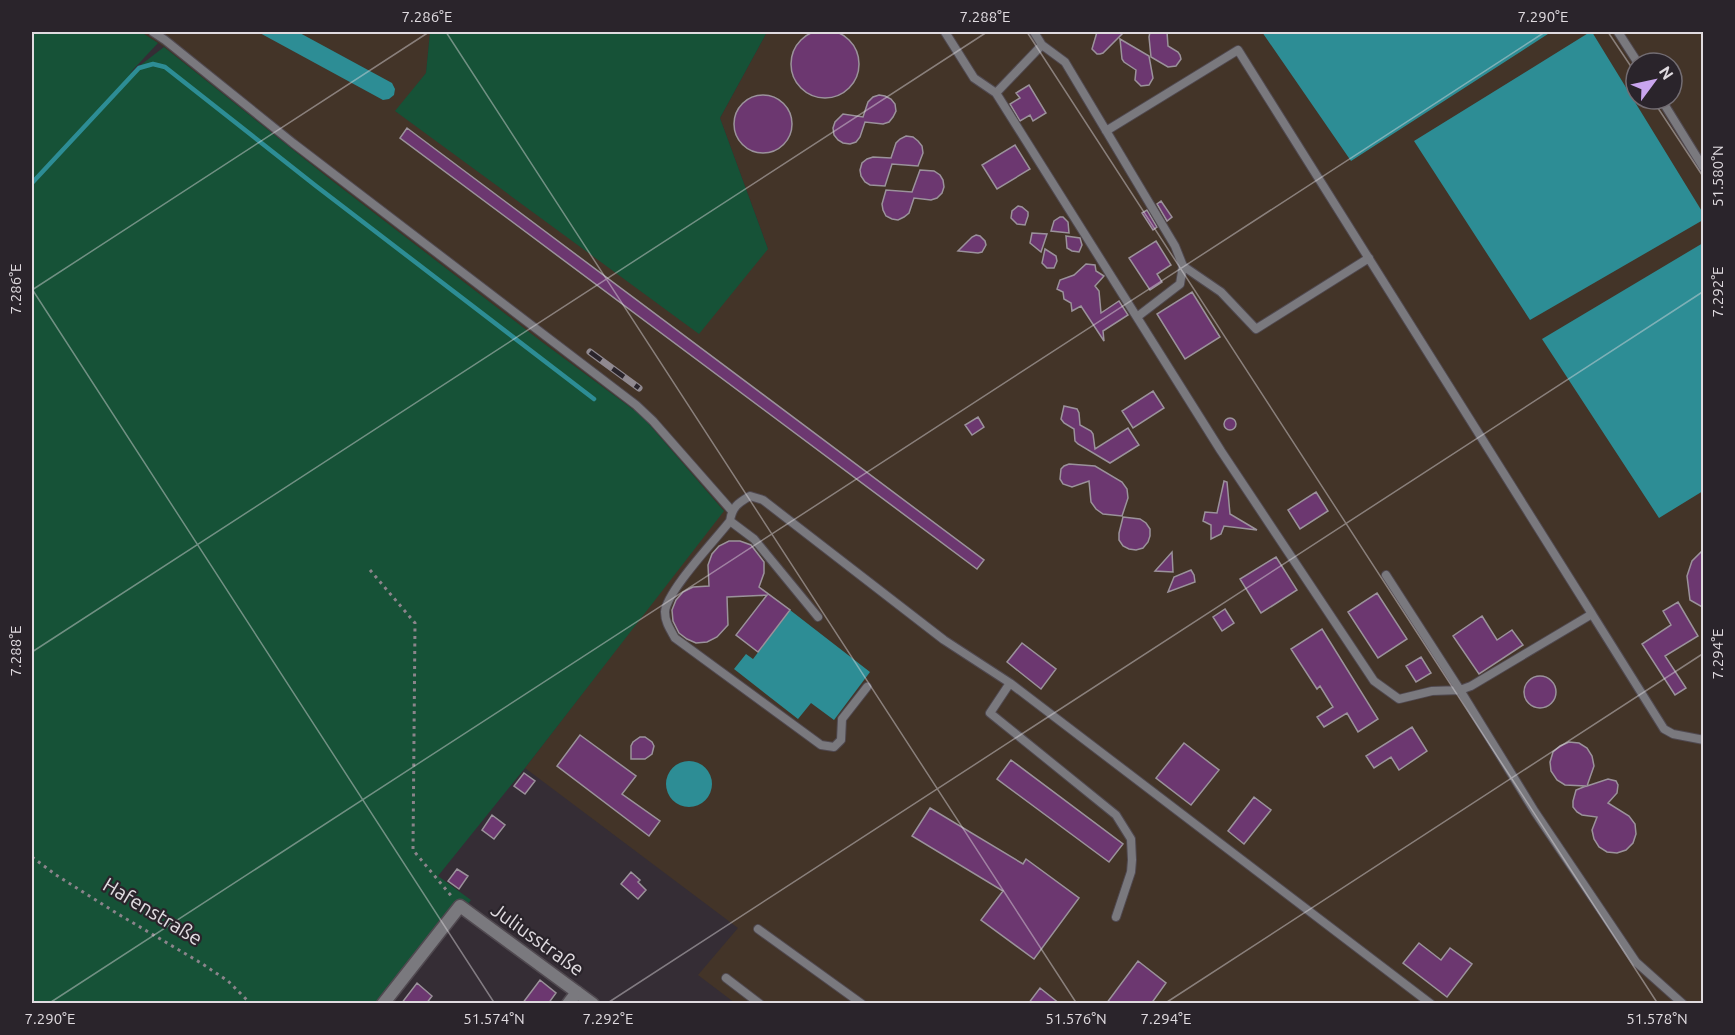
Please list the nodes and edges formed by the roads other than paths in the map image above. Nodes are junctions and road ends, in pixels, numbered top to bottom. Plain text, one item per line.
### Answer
1 (153, 32) edge
2 (945, 32) edge
3 (1034, 32) edge
4 (1618, 32) edge
5 (1042, 45) junction
6 (1630, 51) edge
7 (996, 93) junction
8 (1668, 111) edge
9 (1106, 131) junction
10 (1703, 167) edge
11 (1369, 258) junction
12 (1183, 266) junction
13 (1137, 317) junction
14 (732, 511) junction
15 (730, 522) junction
16 (1386, 575) dead end
17 (1592, 614) junction
18 (818, 617) dead end
19 (1010, 683) junction
20 (867, 687) dead end
21 (1460, 690) junction
22 (1704, 740) edge
23 (1116, 917) dead end
24 (758, 929) dead end
25 (726, 978) dead end
26 (577, 992) junction
27 (382, 1004) edge
28 (568, 1004) edge
29 (593, 1004) edge
30 (760, 1004) edge
31 (862, 1004) edge
32 (1431, 1004) edge
33 (1683, 1004) edge

1 - 14 lane
2 - 7 lane
3 - 5 lane
4 - 6 lane
5 - 7 lane
5 - 9 lane
7 - 13 lane
8 - 10 lane
9 - 11 lane
9 - 12 lane
11 - 12 lane
11 - 17 lane
12 - 13 lane
13 - 21 lane
14 - 15 lane
14 - 19 lane
15 - 18 lane
15 - 20 lane
16 - 21 lane
17 - 21 lane
17 - 22 lane
19 - 23 lane
19 - 32 lane
21 - 33 lane
24 - 31 lane
25 - 30 lane
26 - 27 street, Juliusstraße
26 - 28 street
26 - 29 street, Juliusstraße

